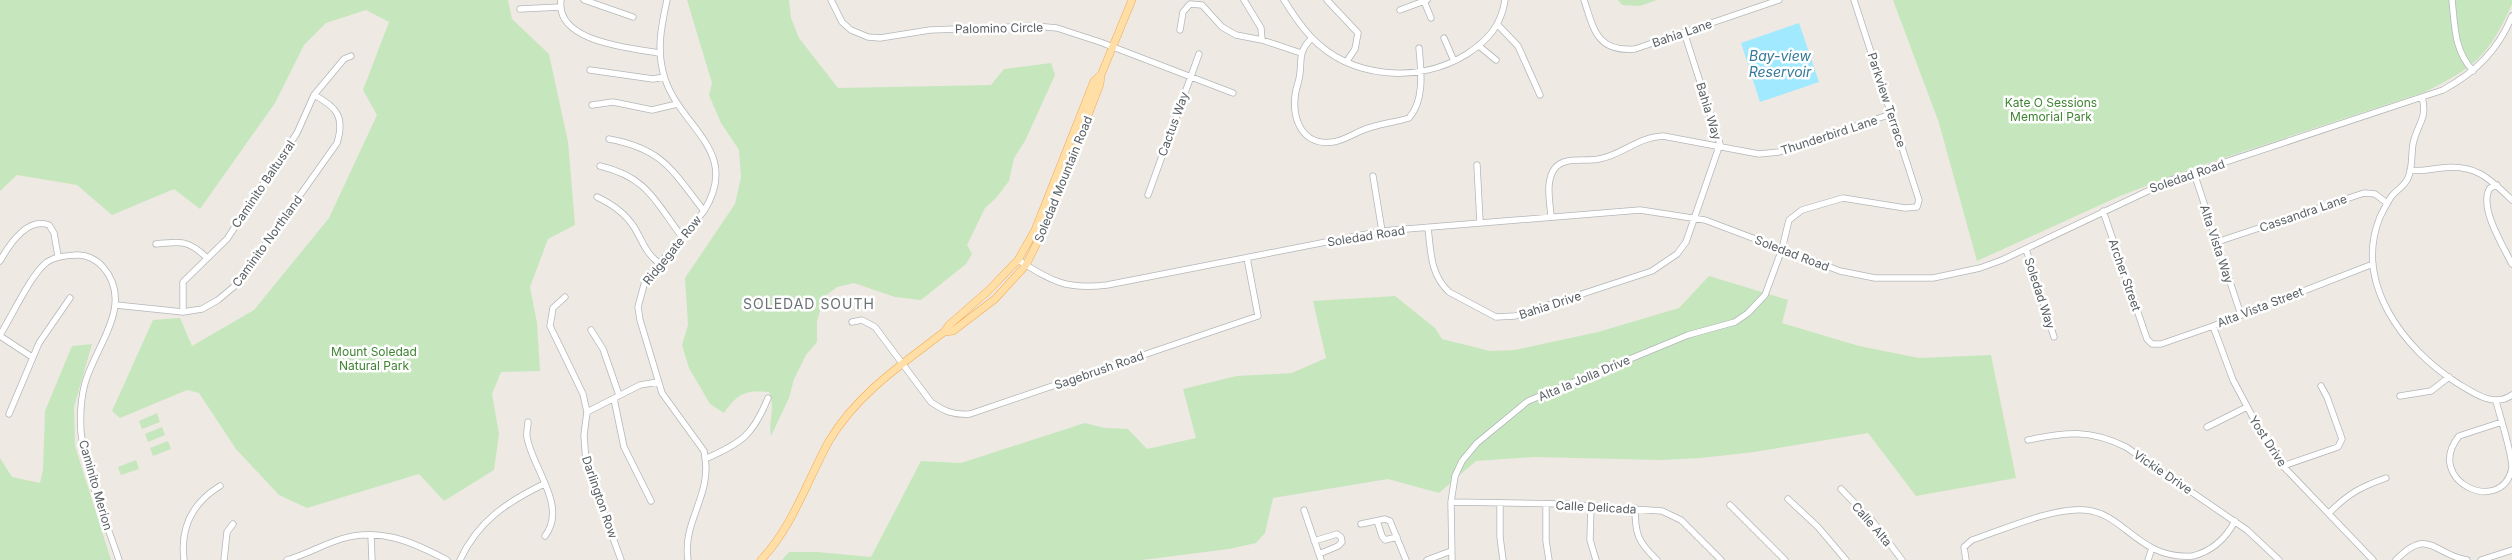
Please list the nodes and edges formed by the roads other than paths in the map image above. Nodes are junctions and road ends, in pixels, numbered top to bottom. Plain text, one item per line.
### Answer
1 (584, 0) edge
2 (667, 0) edge
3 (832, 0) edge
4 (1132, 0) edge
5 (1244, 0) edge
6 (1284, 0) edge
7 (1327, 0) edge
8 (1505, 0) edge
9 (1584, 0) edge
10 (1779, 0) edge
11 (1854, 0) edge
12 (2452, 0) edge
13 (1426, 1) edge
14 (1415, 2) edge
15 (560, 3) edge
16 (520, 9) dead end
17 (1400, 10) dead end
18 (2512, 16) edge
19 (633, 17) dead end
20 (1431, 18) dead end
21 (1498, 25) junction
22 (1180, 30) dead end
23 (1684, 32) junction
24 (1312, 38) junction
25 (1444, 38) dead end
26 (1262, 40) junction
27 (1479, 46) junction
28 (1112, 47) junction
29 (1419, 48) dead end
30 (659, 53) junction
31 (1301, 53) junction
32 (1199, 54) dead end
33 (351, 56) dead end
34 (1496, 60) dead end
35 (1348, 61) junction
36 (1454, 61) junction
37 (590, 70) dead end
38 (2473, 71) junction
39 (1421, 73) junction
40 (1101, 75) junction
41 (664, 77) junction
42 (1190, 77) junction
43 (1233, 93) dead end
44 (314, 95) junction
45 (1540, 95) dead end
46 (2422, 97) junction
47 (592, 104) dead end
48 (677, 104) junction
49 (1892, 114) junction
50 (609, 139) dead end
51 (1718, 147) junction
52 (1477, 165) dead end
53 (600, 166) dead end
54 (2410, 170) junction
55 (2194, 173) junction
56 (1373, 176) dead end
57 (2497, 185) junction
58 (1148, 195) dead end
59 (597, 197) dead end
60 (1919, 200) joint
61 (2512, 200) edge
62 (2387, 203) junction
63 (704, 211) junction
64 (2103, 211) junction
65 (1551, 217) junction
66 (1696, 218) junction
67 (1480, 222) junction
68 (1428, 228) junction
69 (1382, 231) junction
70 (682, 237) junction
71 (2217, 242) junction
72 (156, 244) dead end
73 (2026, 248) junction
74 (1782, 249) junction
75 (58, 256) junction
76 (207, 258) junction
77 (1247, 258) junction
78 (1018, 260) junction
79 (0, 261) edge
80 (659, 263) junction
81 (1026, 264) junction
82 (2373, 264) junction
83 (2512, 264) edge
84 (564, 297) dead end
85 (70, 298) dead end
86 (116, 305) junction
87 (183, 312) junction
88 (2240, 316) junction
89 (852, 322) dead end
90 (2213, 326) junction
91 (591, 330) dead end
92 (944, 332) junction
93 (0, 336) edge
94 (2054, 337) dead end
95 (2147, 340) joint
96 (32, 357) junction
97 (903, 363) junction
98 (2449, 377) junction
99 (658, 382) junction
100 (2321, 386) dead end
101 (2512, 394) edge
102 (2400, 396) dead end
103 (617, 397) junction
104 (768, 398) dead end
105 (2496, 401) junction
106 (2247, 408) junction
107 (587, 412) junction
108 (9, 414) dead end
109 (528, 422) dead end
110 (2502, 422) junction
111 (2207, 427) dead end
112 (2028, 440) dead end
113 (706, 459) junction
114 (2283, 466) junction
115 (2386, 478) dead end
116 (544, 484) junction
117 (220, 486) dead end
118 (1841, 489) dead end
119 (1788, 498) dead end
120 (651, 501) dead end
121 (1451, 502) junction
122 (1500, 503) junction
123 (1546, 504) junction
124 (1730, 504) dead end
125 (1591, 506) junction
126 (1635, 508) junction
127 (1304, 510) dead end
128 (2328, 513) junction
129 (1377, 521) junction
130 (2235, 521) junction
131 (233, 524) dead end
132 (1361, 524) dead end
133 (371, 535) junction
134 (545, 536) dead end
135 (1397, 537) junction
136 (1314, 541) junction
137 (2512, 550) edge
138 (1451, 551) junction
139 (2151, 551) junction
140 (1320, 557) edge
141 (119, 560) edge
142 (184, 560) edge
143 (224, 560) edge
144 (287, 560) edge
145 (372, 560) edge
146 (447, 560) edge
147 (460, 560) edge
148 (621, 560) edge
149 (688, 560) edge
150 (761, 560) edge
151 (1406, 560) edge
152 (1427, 560) edge
153 (1452, 560) edge
154 (1502, 560) edge
155 (1550, 560) edge
156 (1596, 560) edge
157 (1657, 560) edge
158 (1721, 560) edge
159 (1785, 560) edge
160 (1846, 560) edge
161 (1902, 560) edge
162 (1966, 560) edge
163 (2148, 560) edge
164 (2279, 560) edge
165 (2373, 560) edge
166 (2396, 560) edge
167 (2467, 560) edge
168 (2481, 560) edge

1 - 19 street
2 - 30 street, Ridgegate Row
3 - 28 street, Palomino Circle
4 - 28 main road, Soledad Mountain Road
5 - 26 street
6 - 24 street
7 - 35 street
8 - 21 street
9 - 23 street, Bahia Lane
10 - 23 street, Bahia Lane
11 - 49 street, Parkview Terrace
12 - 38 street
13 - 14 street
13 - 20 street
14 - 17 street
15 - 16 street
15 - 30 street
18 - 38 street, Soledad Road
21 - 27 street
21 - 45 street
22 - 26 street
23 - 51 street, Bahia Way
24 - 31 street
24 - 35 street
25 - 36 street
26 - 31 street
27 - 34 street
27 - 36 street
28 - 40 main road, Soledad Mountain Road
28 - 42 street, Palomino Circle
29 - 39 street
30 - 41 street, Ridgegate Row
31 - 39 street
32 - 42 street, Cactus Way
33 - 44 street, Caminito Baltusral
35 - 39 street
36 - 39 street
37 - 41 street
38 - 46 street, Soledad Road
40 - 78 main road, Soledad Mountain Road
40 - 81 main road, Soledad Mountain Road
41 - 48 street, Ridgegate Row
42 - 43 street, Palomino Circle
42 - 58 street, Cactus Way
44 - 76 street, Caminito Baltusral
44 - 87 street, Caminito Northland
46 - 54 street
46 - 55 street, Soledad Road
47 - 48 street
48 - 63 street, Ridgegate Row
49 - 51 street, Thunderbird Lane
49 - 60 street, Parkview Terrace
50 - 63 street
51 - 65 street, Thunderbird Lane
51 - 66 street, Bahia Way
52 - 67 street
53 - 70 street
54 - 57 street
54 - 62 street
55 - 64 street, Soledad Road
55 - 71 street, Alta Vista Way
56 - 69 street
57 - 61 street
57 - 83 street
59 - 80 street
60 - 74 street, Alta la Jolla Drive
62 - 71 street, Cassandra Lane
62 - 82 street
63 - 70 street, Ridgegate Row
64 - 73 street, Soledad Road
64 - 95 street, Archer Street
65 - 66 street, Soledad Road
65 - 67 street, Soledad Road
66 - 68 street, Bahia Drive
66 - 74 street, Soledad Road
67 - 68 street, Soledad Road
68 - 69 street, Soledad Road
69 - 77 street, Soledad Road
70 - 80 street, Ridgegate Row
71 - 88 street, Alta Vista Way
72 - 76 street
73 - 74 street, Soledad Road
73 - 94 street, Soledad Way
74 - 121 street, Alta la Jolla Drive
75 - 79 street
75 - 86 street, Caminito Merion
75 - 93 street
76 - 87 street, Caminito Baltusral
77 - 81 street, Soledad Road
77 - 97 street, Sagebrush Road
78 - 81 street, Soledad Road
78 - 92 main road, Soledad Mountain Road
80 - 99 street, Ridgegate Row
81 - 92 main road, Soledad Mountain Road
82 - 88 street, Alta Vista Street
82 - 98 street
84 - 107 street, Darlington Row
85 - 96 street
86 - 87 street, Caminito Northland
86 - 141 street, Caminito Merion
88 - 90 street, Alta Vista Street
89 - 97 street
90 - 95 street, Alta Vista Street
90 - 106 street, Yost Drive
91 - 103 street
92 - 97 main road, Soledad Mountain Road
93 - 96 street
96 - 108 street
97 - 150 main road, Soledad Mountain Road
98 - 102 street
98 - 105 street
99 - 103 street
99 - 113 street, Ridgegate Row
100 - 114 street
101 - 105 street
103 - 107 street
103 - 120 street
104 - 113 street
105 - 110 street
106 - 111 street
106 - 114 street, Yost Drive
107 - 148 street, Darlington Row
109 - 116 street
110 - 110 street
112 - 130 street, Vickie Drive
113 - 149 street, Ridgegate Row
114 - 128 street, Yost Drive
115 - 128 street
116 - 134 street
116 - 147 street
117 - 142 street
118 - 161 street, Calle Alta
119 - 160 street
121 - 122 street, Calle Delicada
121 - 138 street, Alta la Jolla Drive
122 - 123 street, Calle Delicada
122 - 154 street
123 - 125 street, Calle Delicada
123 - 155 street
124 - 159 street
125 - 126 street, Calle Delicada
125 - 156 street
126 - 157 street
126 - 158 street, Calle Delicada
127 - 136 street
128 - 165 street, Yost Drive
129 - 132 street
129 - 135 street
129 - 135 street
130 - 139 street
130 - 164 street, Vickie Drive
131 - 143 street
133 - 144 street
133 - 145 street
133 - 146 street
135 - 151 street
136 - 140 street
136 - 140 street
137 - 168 street
138 - 152 street
138 - 153 street, Alta la Jolla Drive
139 - 162 street
139 - 163 street
166 - 167 street

